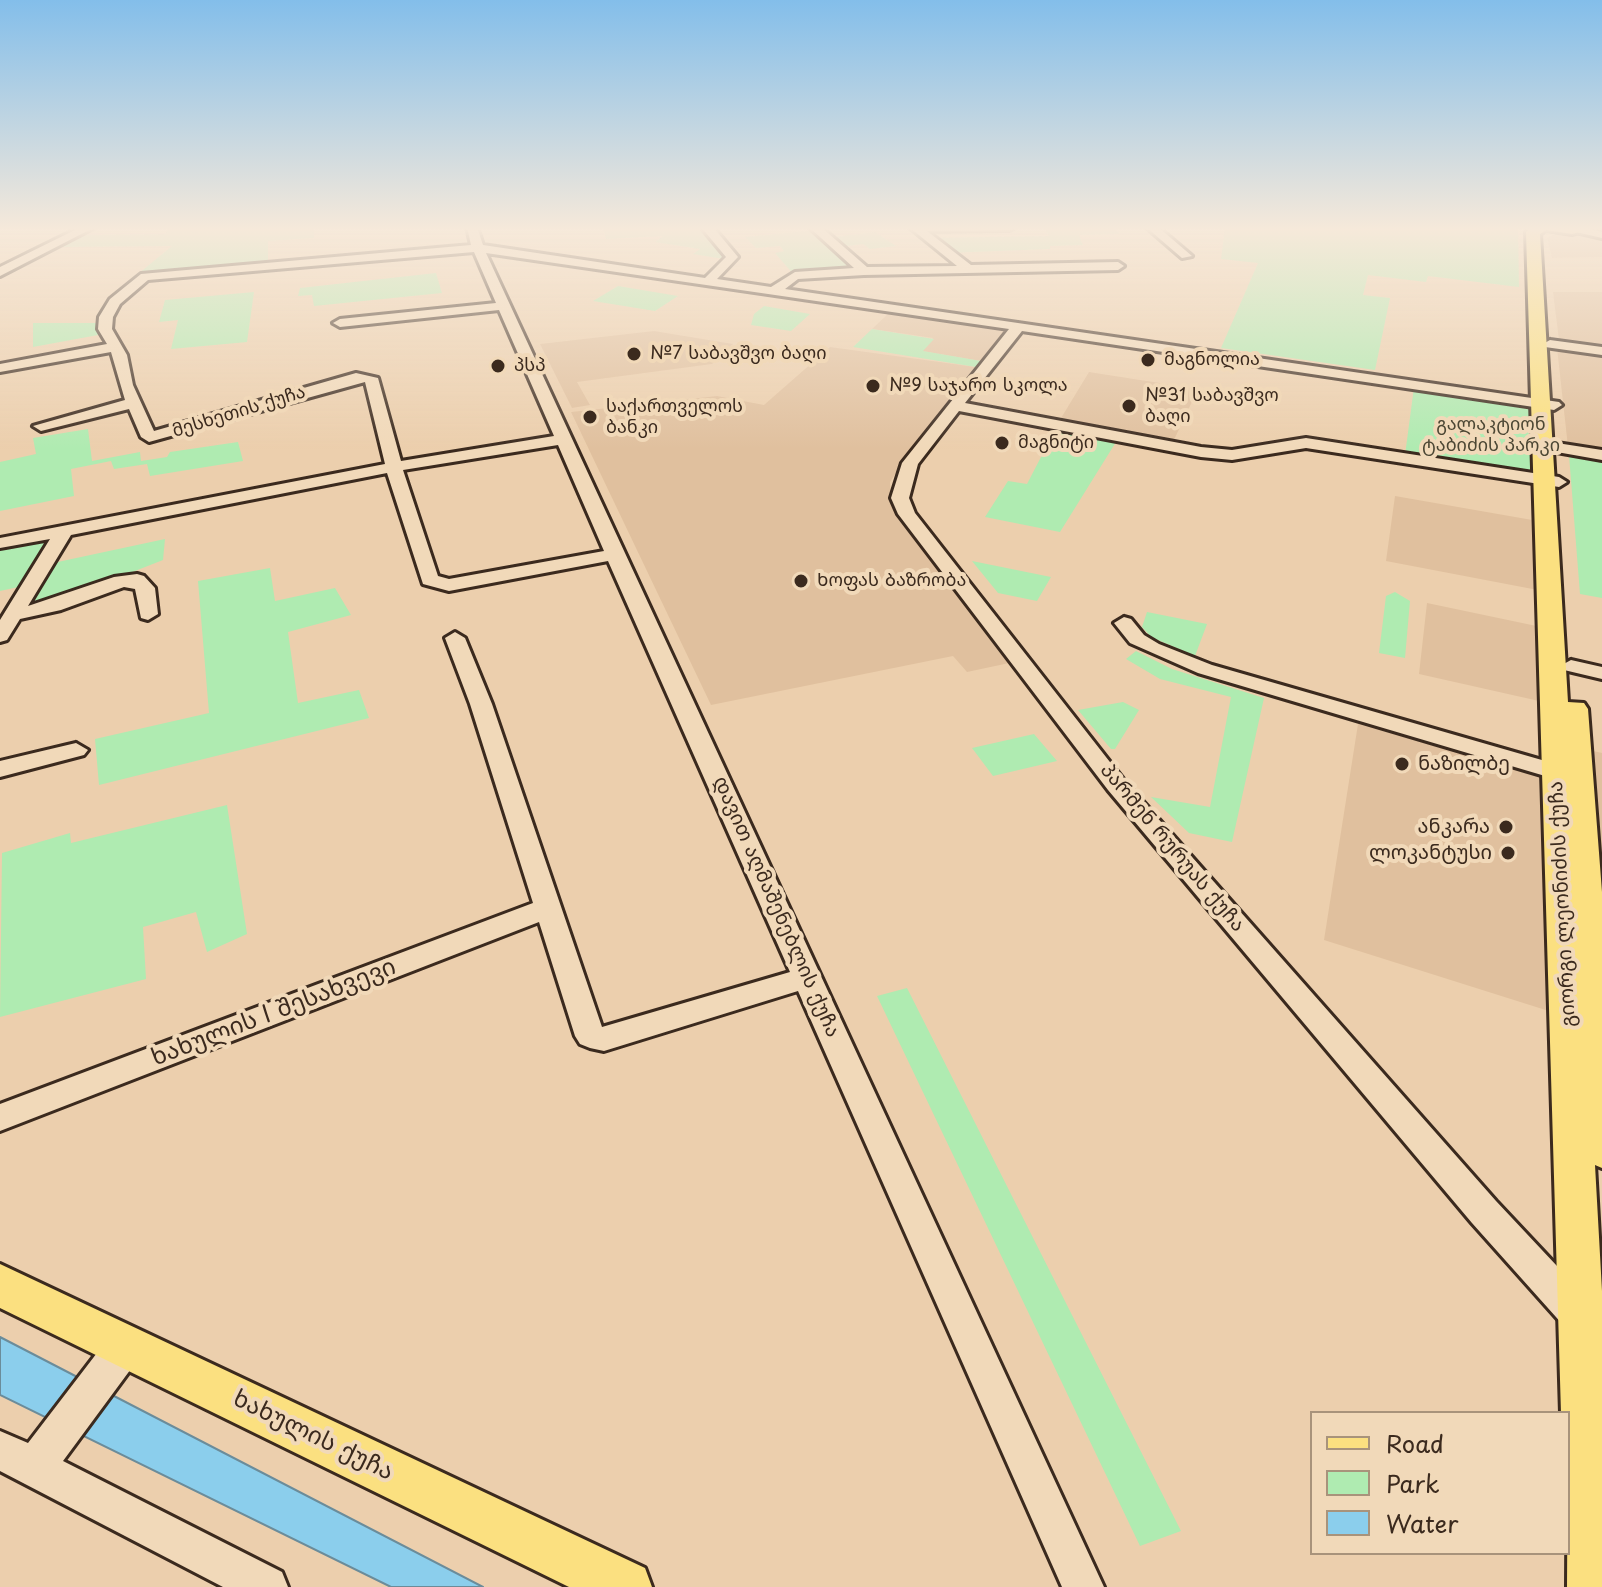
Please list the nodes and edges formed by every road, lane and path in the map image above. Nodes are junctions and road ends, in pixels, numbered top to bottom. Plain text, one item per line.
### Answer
1 (116, 301) edge
2 (502, 301) edge
3 (842, 301) edge
4 (1539, 301) edge
5 (1547, 301) edge
6 (504, 306) junction
7 (340, 323) dead end
8 (1018, 327) junction
9 (1550, 344) junction
10 (116, 347) junction
11 (1602, 351) edge
12 (0, 368) edge
13 (133, 403) junction
14 (1548, 404) junction
15 (955, 406) junction
16 (41, 426) dead end
17 (564, 439) junction
18 (1602, 455) edge
19 (393, 467) junction
20 (1554, 470) junction
21 (66, 528) junction
22 (0, 543) edge
23 (616, 554) junction
24 (148, 614) dead end
25 (13, 615) junction
26 (1124, 623) dead end
27 (0, 636) edge
28 (455, 638) dead end
29 (1571, 666) junction
30 (1602, 673) edge
31 (76, 750) dead end
32 (0, 769) edge
33 (1567, 774) junction
34 (547, 908) junction
35 (808, 977) junction
36 (0, 1118) edge
37 (1602, 1150) edge
38 (0, 1285) edge
39 (1592, 1329) edge
40 (112, 1363) junction
41 (31, 1451) edge
42 (267, 1587) edge
43 (626, 1587) edge
44 (1083, 1587) edge
45 (1593, 1587) edge

1 - 10 street, მესხეთის ქუჩა
2 - 6 street, დავით აღმაშენებლის ქუჩა
3 - 8 street
4 - 14 main road, გიორგი ლეონიძის ქუჩა
5 - 9 main road, გიორგი ლეონიძის ქუჩა
6 - 7 street
6 - 17 street, დავით აღმაშენებლის ქუჩა
8 - 14 street
8 - 15 street, პარმენ რურუას ქუჩა
9 - 11 street
9 - 14 main road, გიორგი ლეონიძის ქუჩა
10 - 12 street
10 - 13 street, მესხეთის ქუჩა
13 - 16 street
13 - 19 street, მესხეთის ქუჩა
14 - 20 main road, გიორგი ლეონიძის ქუჩა
15 - 20 street
15 - 39 street, პარმენ რურუას ქუჩა
17 - 19 street
17 - 23 street, დავით აღმაშენებლის ქუჩა
18 - 20 street
19 - 21 street
19 - 23 street
20 - 29 main road, გიორგი ლეონიძის ქუჩა
20 - 33 main road, გიორგი ლეონიძის ქუჩა
21 - 22 street
21 - 25 street
23 - 35 street, დავით აღმაშენებლის ქუჩა
24 - 25 street
25 - 27 street
26 - 33 street
28 - 34 street
29 - 30 street
29 - 33 main road, გიორგი ლეონიძის ქუჩა
31 - 32 street
33 - 37 main road, გიორგი ლეონიძის ქუჩა
33 - 39 main road, გიორგი ლეონიძის ქუჩა
34 - 35 street
34 - 36 street, ხახულის I შესახვევი
35 - 44 street, დავით აღმაშენებლის ქუჩა
38 - 40 main road, ხახულის ქუჩა
39 - 45 main road, გიორგი ლეონიძის ქუჩა
40 - 41 street
40 - 43 main road, ხახულის ქუჩა
41 - 42 street

